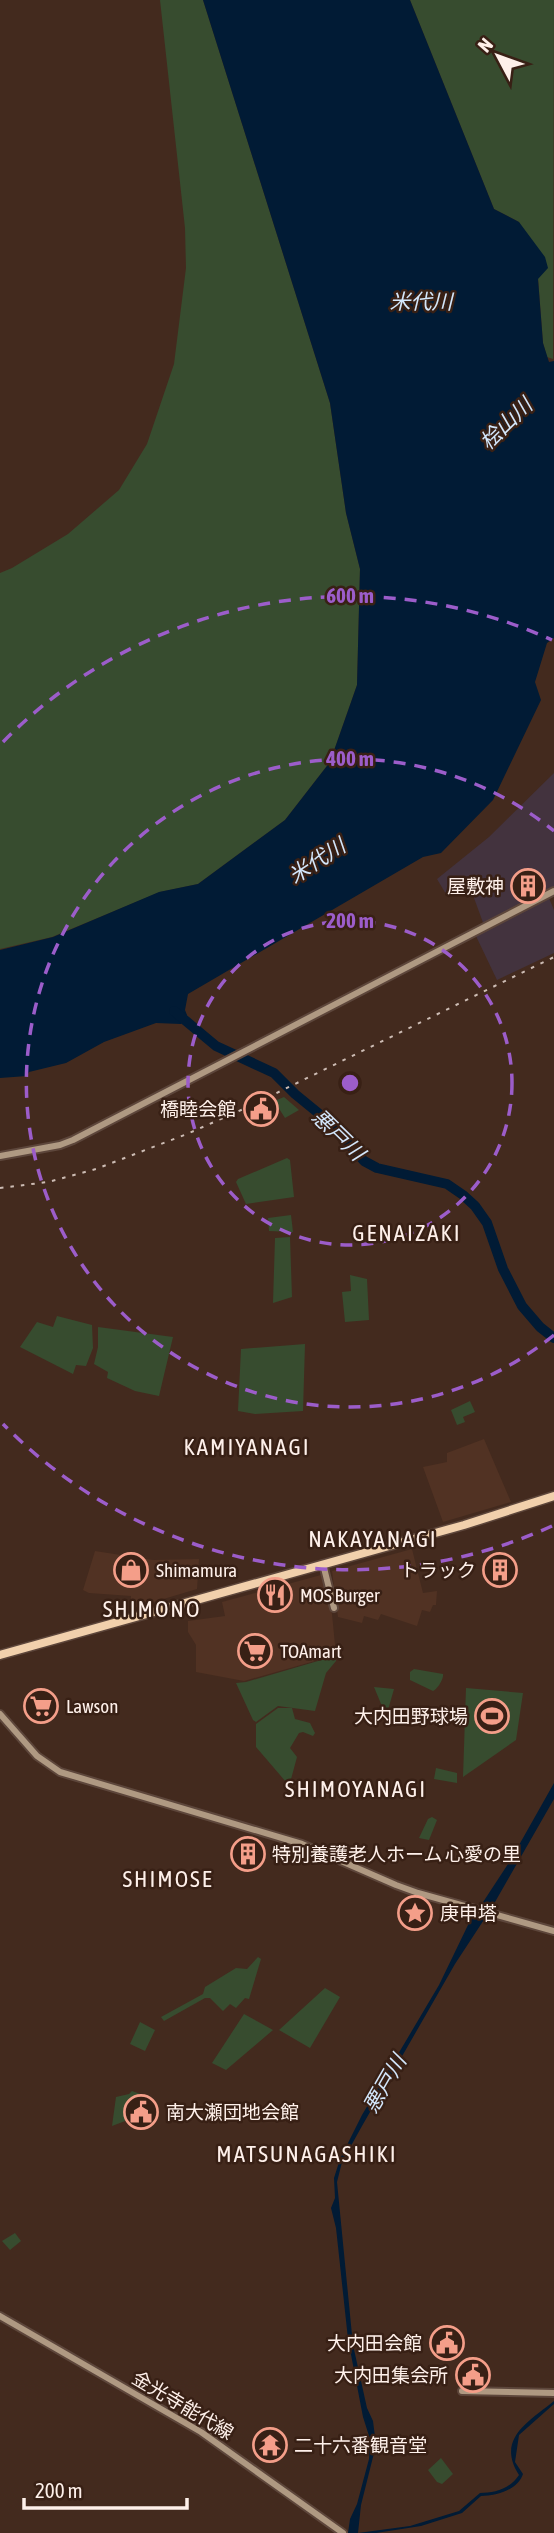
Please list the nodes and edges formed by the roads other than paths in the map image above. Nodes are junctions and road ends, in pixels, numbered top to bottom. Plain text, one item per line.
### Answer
1 (554, 891) edge
2 (0, 1156) edge
3 (554, 1496) edge
4 (323, 1564) junction
5 (334, 1608) dead end
6 (0, 1655) edge
7 (0, 1714) edge
8 (554, 1931) edge
9 (0, 2316) edge
10 (462, 2391) dead end
11 (554, 2393) edge
12 (343, 2533) edge

1 - 2 street
3 - 4 highway
4 - 5 street
4 - 6 highway
7 - 8 street
9 - 12 street, 金光寺能代線
10 - 11 street

